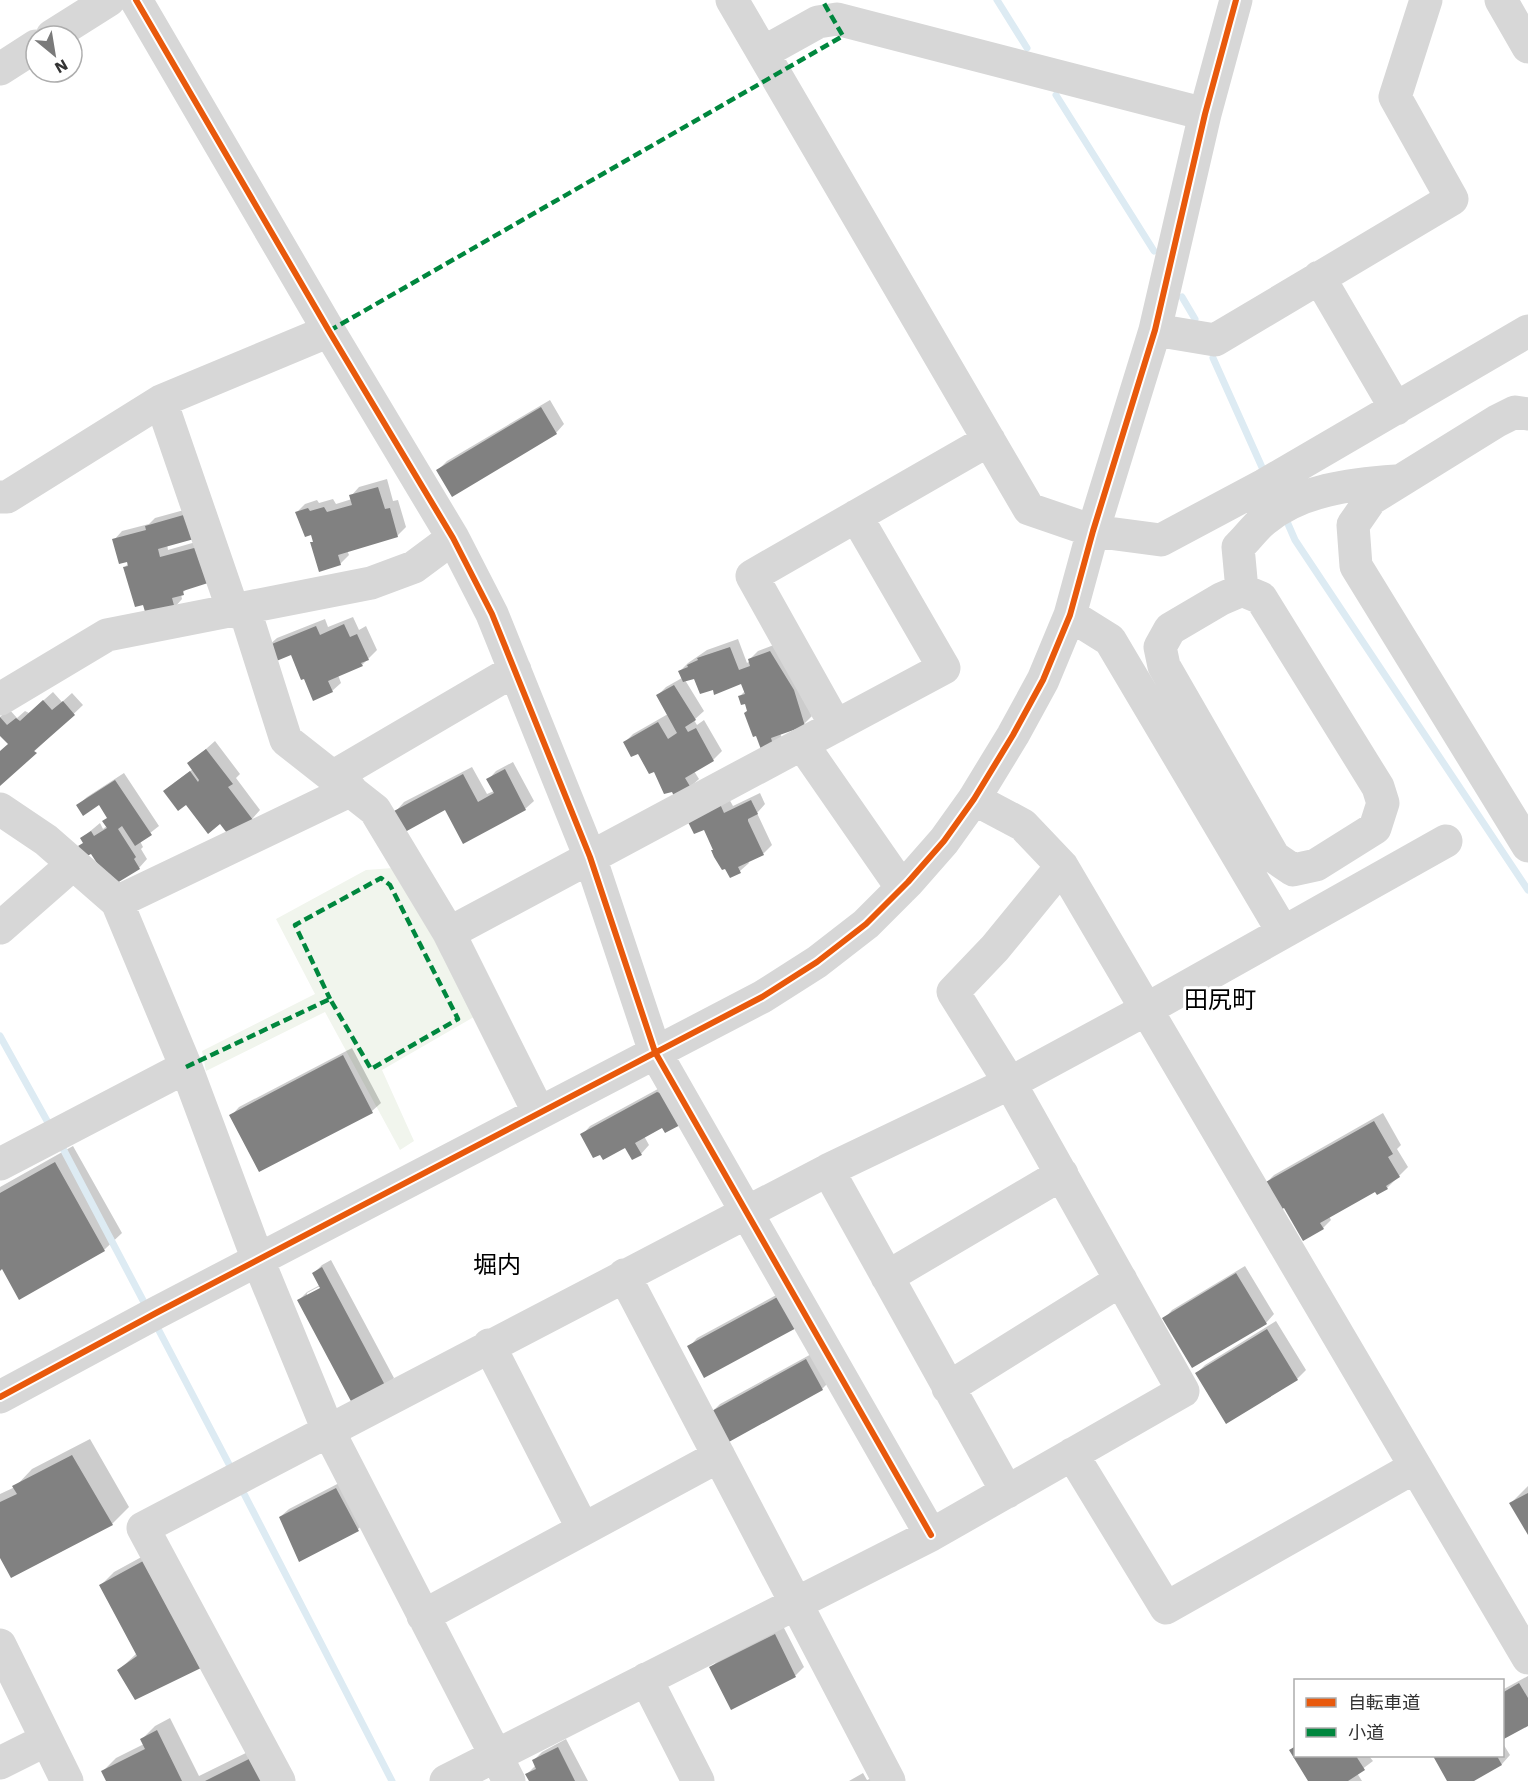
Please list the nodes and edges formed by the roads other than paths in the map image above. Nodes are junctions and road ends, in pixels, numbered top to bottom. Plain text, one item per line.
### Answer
1 (109, 0) edge
2 (136, 0) edge
3 (732, 0) edge
4 (1236, 0) edge
5 (1426, 0) edge
6 (1501, 0) edge
7 (71, 24) edge
8 (1528, 47) edge
9 (764, 52) junction
10 (24, 54) edge
11 (0, 69) edge
12 (1205, 114) junction
13 (1319, 277) junction
14 (1155, 330) junction
15 (1528, 331) edge
16 (329, 332) junction
17 (161, 401) junction
18 (1396, 409) junction
19 (1524, 410) edge
20 (988, 440) junction
21 (1401, 480) junction
22 (1282, 486) junction
23 (0, 497) edge
24 (856, 516) junction
25 (1093, 531) junction
26 (453, 538) junction
27 (1242, 590) junction
28 (233, 610) junction
29 (1070, 615) junction
30 (515, 670) junction
31 (0, 699) edge
32 (836, 726) junction
33 (802, 744) junction
34 (342, 783) junction
35 (974, 799) junction
36 (0, 809) edge
37 (1446, 841) dead end
38 (1528, 846) edge
39 (590, 857) junction
40 (73, 864) junction
41 (1062, 866) junction
42 (902, 888) junction
43 (117, 903) junction
44 (0, 928) edge
45 (1282, 932) junction
46 (449, 933) junction
47 (1147, 1010) junction
48 (655, 1052) junction
49 (186, 1067) junction
50 (1010, 1083) junction
51 (539, 1113) junction
52 (0, 1164) edge
53 (828, 1170) junction
54 (1062, 1174) junction
55 (748, 1213) junction
56 (258, 1260) junction
57 (624, 1275) junction
58 (887, 1277) junction
59 (1121, 1280) junction
60 (489, 1345) junction
61 (948, 1388) junction
62 (0, 1397) edge
63 (328, 1430) junction
64 (1072, 1454) junction
65 (718, 1456) junction
66 (1415, 1467) junction
67 (1007, 1492) junction
68 (583, 1529) junction
69 (931, 1535) junction
70 (796, 1604) junction
71 (423, 1616) junction
72 (0, 1645) edge
73 (1528, 1658) edge
74 (646, 1679) junction
75 (46, 1740) junction
76 (0, 1763) edge
77 (502, 1768) edge
78 (67, 1781) edge
79 (279, 1781) edge
80 (446, 1781) edge
81 (698, 1781) edge
82 (889, 1781) edge

1 - 7 street
2 - 16 street
3 - 9 street
4 - 12 street
5 - 13 street
6 - 8 street
9 - 12 street
9 - 20 street
10 - 11 street
12 - 14 street
13 - 14 street
13 - 18 street
14 - 25 street
15 - 18 street
16 - 17 street
16 - 26 street
17 - 23 street
17 - 28 street
18 - 22 street
19 - 21 street
20 - 24 street
20 - 25 street
21 - 22 street
21 - 38 street
22 - 25 street
22 - 27 street
24 - 32 street
24 - 32 street
25 - 29 street
26 - 28 street
26 - 30 street
27 - 27 street
28 - 31 street
28 - 34 street
29 - 35 street
29 - 45 street
30 - 34 street
30 - 39 street
32 - 33 street
33 - 39 street
33 - 42 street
34 - 43 street
34 - 46 street
35 - 41 street
35 - 42 street
36 - 40 street
37 - 45 street
39 - 46 street
39 - 48 street
40 - 43 street
40 - 44 street
41 - 47 street
41 - 50 street
42 - 48 street
43 - 49 street
45 - 47 street
46 - 51 street
47 - 50 street
47 - 66 street
48 - 51 street
48 - 55 street
49 - 52 street
49 - 56 street
50 - 53 street
50 - 54 street
51 - 56 street
53 - 55 street
53 - 58 street
54 - 58 street
54 - 59 street
55 - 57 street
55 - 69 street
56 - 62 street
56 - 63 street
57 - 60 street
57 - 65 street
58 - 61 street
59 - 61 street
59 - 64 street
60 - 63 street
60 - 68 street
61 - 67 street
63 - 71 street
63 - 79 street
64 - 66 street
64 - 67 street
65 - 68 street
65 - 70 street
66 - 73 street
67 - 69 street
68 - 71 street
69 - 70 street
70 - 74 street
70 - 82 street
71 - 77 street
72 - 75 street
74 - 77 street
74 - 81 street
75 - 76 street
75 - 78 street
77 - 80 street

